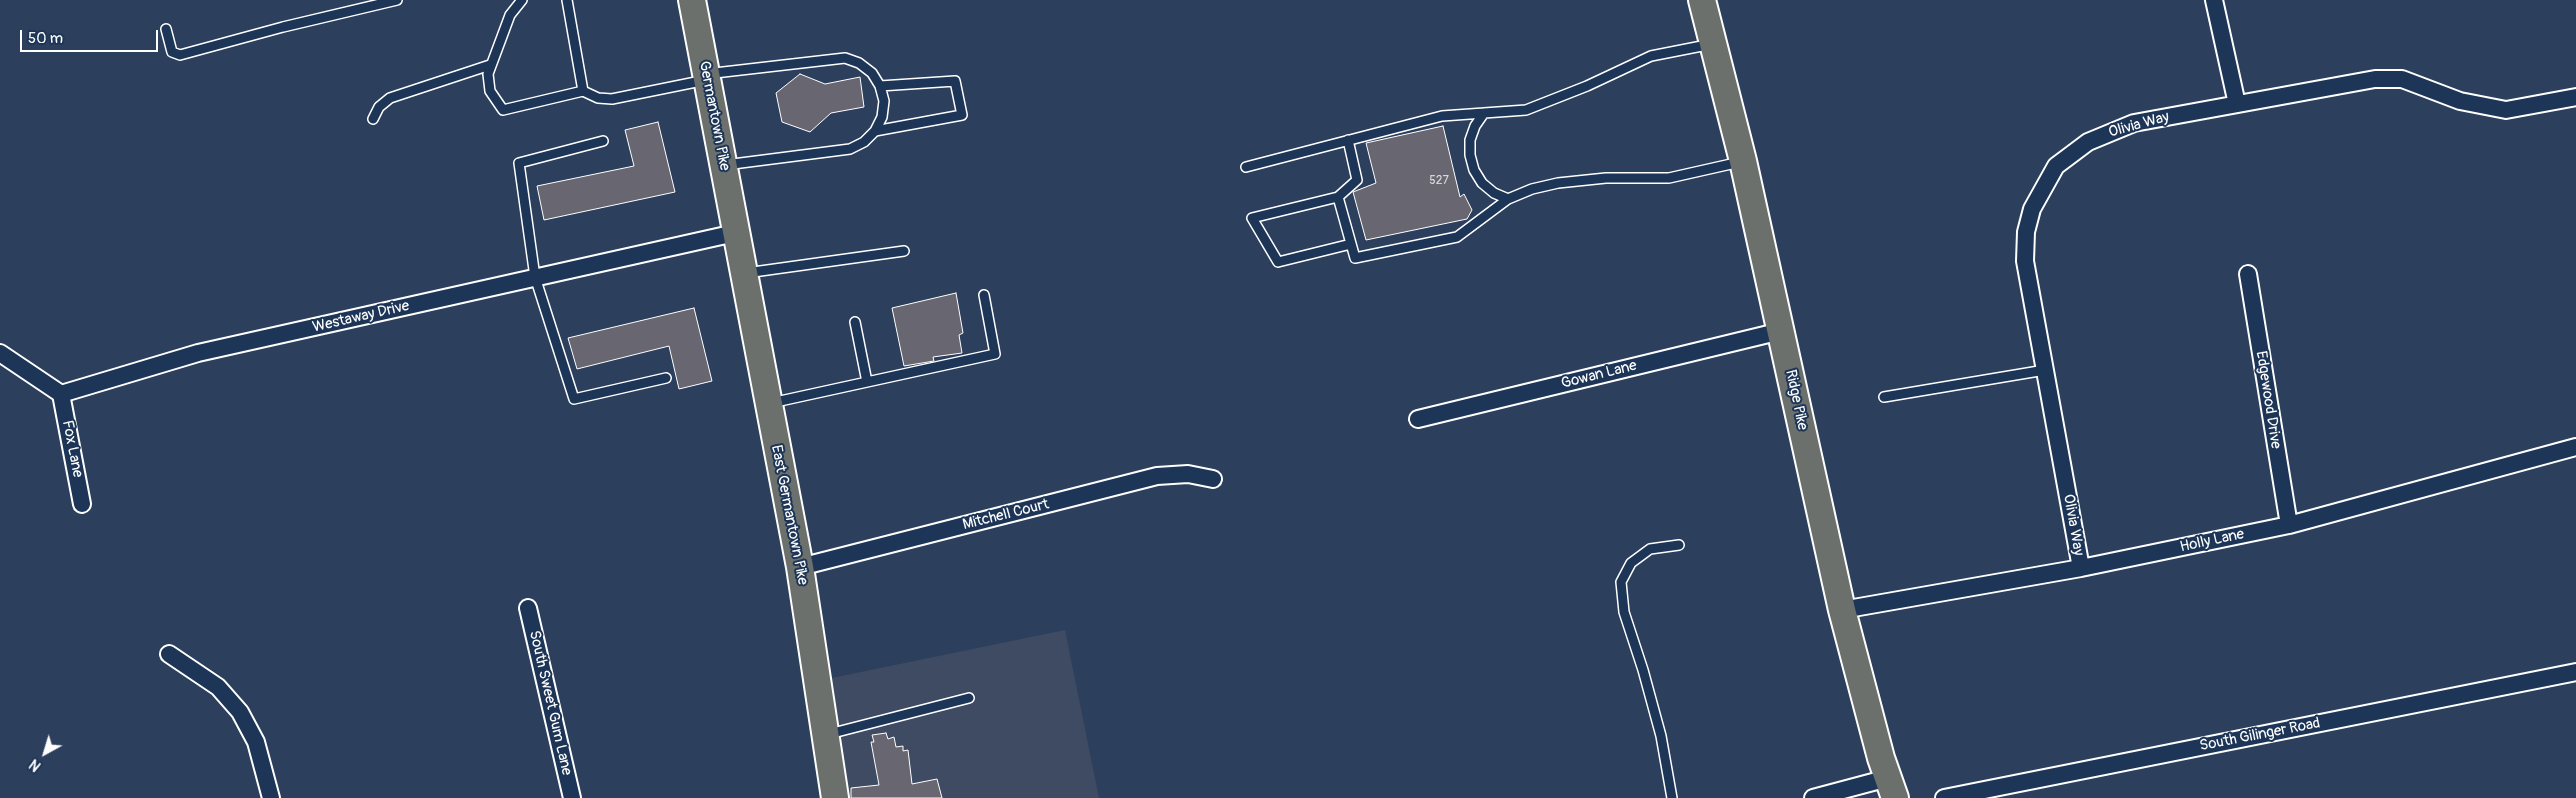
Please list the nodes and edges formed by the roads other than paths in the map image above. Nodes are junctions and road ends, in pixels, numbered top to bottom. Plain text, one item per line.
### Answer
1 (397, 0) edge
2 (522, 0) edge
3 (567, 0) edge
4 (692, 0) edge
5 (1702, 0) edge
6 (2214, 0) edge
7 (166, 29) dead end
8 (1712, 44) junction
9 (490, 66) junction
10 (706, 74) junction
11 (880, 86) junction
12 (583, 91) junction
13 (2576, 97) edge
14 (2237, 104) junction
15 (1484, 113) junction
16 (373, 119) dead end
17 (875, 131) junction
18 (1348, 140) junction
19 (603, 142) dead end
20 (1743, 161) junction
21 (723, 165) junction
22 (1246, 166) dead end
23 (1338, 198) junction
24 (1508, 199) junction
25 (735, 233) junction
26 (1351, 244) junction
27 (904, 251) dead end
28 (743, 273) junction
29 (2248, 274) dead end
30 (535, 277) junction
31 (984, 295) dead end
32 (855, 322) dead end
33 (1781, 331) junction
34 (0, 353) edge
35 (2045, 370) junction
36 (666, 378) dead end
37 (867, 382) junction
38 (61, 394) junction
39 (1884, 397) dead end
40 (768, 403) junction
41 (1418, 419) dead end
42 (2576, 447) edge
43 (1213, 479) dead end
44 (82, 504) dead end
45 (2289, 525) junction
46 (1679, 545) dead end
47 (800, 568) junction
48 (2081, 568) junction
49 (528, 608) dead end
50 (1842, 610) junction
51 (169, 654) dead end
52 (2576, 672) edge
53 (969, 698) dead end
54 (826, 734) junction
55 (1891, 788) edge
56 (271, 798) edge
57 (572, 798) edge
58 (835, 798) edge
59 (1672, 798) edge
60 (1813, 798) edge
61 (1944, 798) edge

1 - 7 lane
2 - 9 lane
3 - 12 lane
4 - 10 main road, Germantown Pike
5 - 8 main road, Ridge Pike
6 - 14 street
8 - 15 lane
8 - 20 main road, Ridge Pike
9 - 12 lane
9 - 16 lane
10 - 11 lane
10 - 12 lane
10 - 21 main road, Germantown Pike
11 - 17 lane
11 - 17 lane
13 - 14 street, Olivia Way
14 - 35 street, Olivia Way
15 - 18 lane
15 - 24 lane
17 - 21 lane
18 - 22 lane
18 - 23 lane
19 - 30 lane
20 - 24 lane
20 - 33 main road, Ridge Pike
21 - 25 main road, Germantown Pike
23 - 26 lane
23 - 26 lane
24 - 26 lane
25 - 28 main road, East Germantown Pike
25 - 30 street, Westaway Drive
27 - 28 lane
28 - 40 main road, East Germantown Pike
29 - 45 street, Edgewood Drive
30 - 36 lane
30 - 38 street, Westaway Drive
31 - 37 lane
32 - 37 lane
33 - 41 street, Gowan Lane
33 - 50 main road, Ridge Pike
34 - 38 street
35 - 39 lane
35 - 48 street, Olivia Way
37 - 40 lane
38 - 44 street, Fox Lane
40 - 47 main road, East Germantown Pike
42 - 45 street, Holly Lane
43 - 47 street, Mitchell Court
45 - 48 street, Holly Lane
46 - 59 lane
47 - 54 main road, East Germantown Pike
48 - 50 street, Holly Lane
49 - 57 street, South Sweet Gum Lane
50 - 55 main road, Ridge Pike
51 - 56 street
52 - 61 street, South Gilinger Road
53 - 54 lane
54 - 58 main road, East Germantown Pike
55 - 60 street

